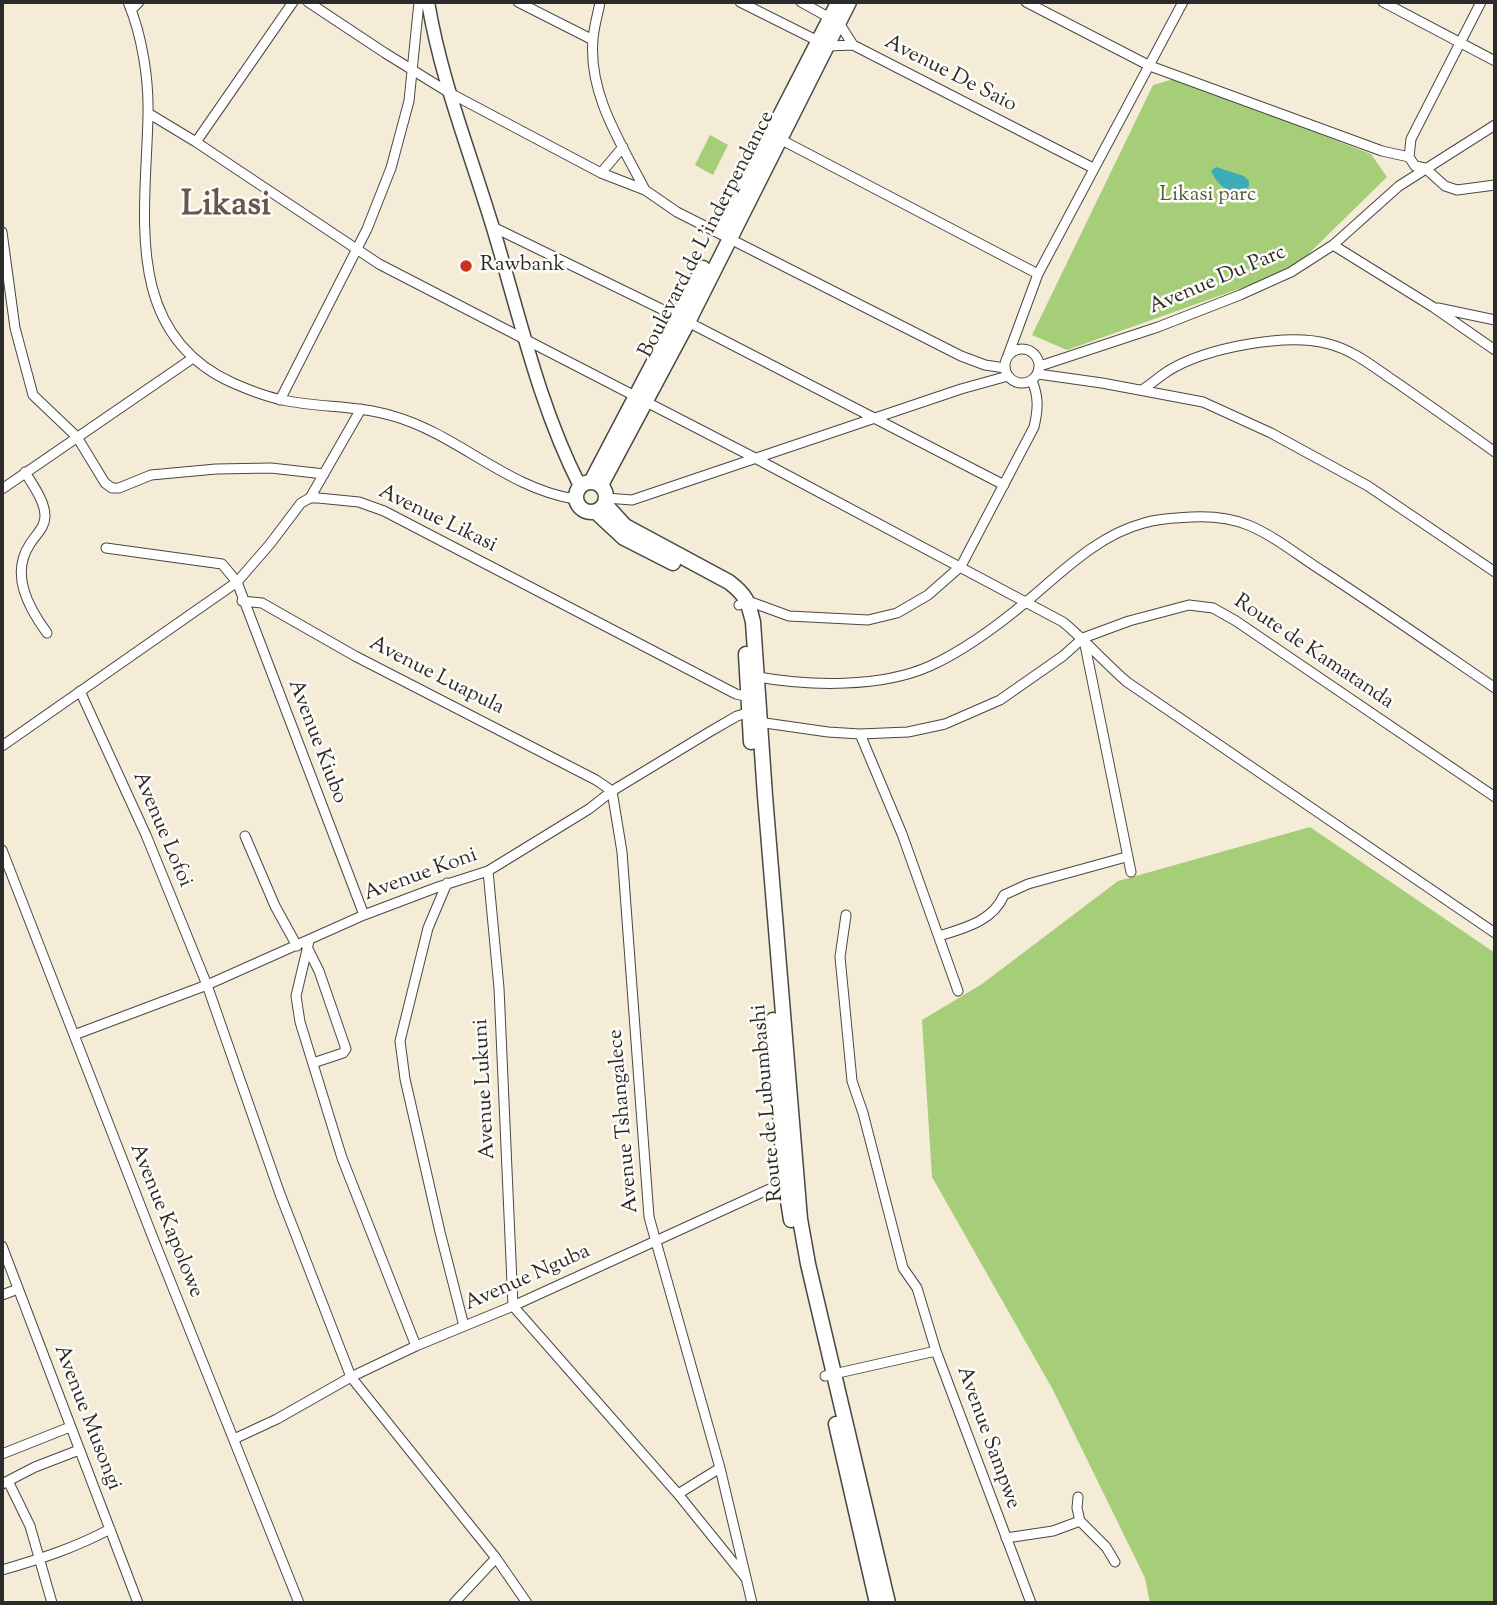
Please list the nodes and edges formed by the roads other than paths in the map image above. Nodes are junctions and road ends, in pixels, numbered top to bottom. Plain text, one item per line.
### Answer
1 (139, 2) edge
2 (293, 2) edge
3 (309, 2) edge
4 (419, 2) edge
5 (428, 2) edge
6 (518, 2) edge
7 (600, 2) edge
8 (740, 2) edge
9 (801, 2) edge
10 (839, 2) edge
11 (849, 2) edge
12 (1026, 2) edge
13 (1183, 2) edge
14 (1383, 2) edge
15 (1481, 2) edge
16 (129, 6) edge
17 (835, 21) junction
18 (593, 40) junction
19 (823, 44) junction
20 (853, 44) junction
21 (1460, 44) junction
22 (1495, 61) edge
23 (1150, 66) junction
24 (414, 70) junction
25 (448, 92) junction
26 (148, 113) junction
27 (1495, 125) edge
28 (775, 137) junction
29 (196, 142) junction
30 (623, 147) junction
31 (1409, 157) junction
32 (1093, 168) junction
33 (1425, 169) junction
34 (601, 173) junction
35 (1495, 185) edge
36 (645, 190) junction
37 (493, 227) junction
38 (2, 232) edge
39 (724, 236) junction
40 (1333, 245) junction
41 (355, 249) junction
42 (1038, 274) junction
43 (1433, 307) junction
44 (683, 320) junction
45 (1495, 320) edge
46 (527, 342) junction
47 (1495, 349) edge
48 (193, 358) junction
49 (1007, 367) junction
50 (1036, 374) junction
51 (1142, 390) junction
52 (642, 399) junction
53 (280, 400) junction
54 (361, 409) junction
55 (876, 419) junction
56 (77, 437) junction
57 (1495, 452) edge
58 (755, 457) junction
59 (25, 472) junction
60 (324, 474) junction
61 (1004, 485) junction
62 (2, 489) edge
63 (593, 495) junction
64 (310, 498) junction
65 (106, 548) dead end
66 (961, 566) junction
67 (1495, 572) edge
68 (237, 582) junction
69 (741, 599) junction
70 (242, 601) junction
71 (1027, 601) junction
72 (47, 633) dead end
73 (1083, 638) junction
74 (758, 677) junction
75 (1495, 688) edge
76 (80, 691) junction
77 (753, 713) junction
78 (828, 732) joint
79 (860, 734) junction
80 (2, 746) edge
81 (612, 791) junction
82 (1495, 797) edge
83 (245, 836) dead end
84 (2, 850) edge
85 (1126, 857) junction
86 (488, 871) junction
87 (1131, 872) dead end
88 (443, 885) junction
89 (364, 915) junction
90 (846, 915) dead end
91 (1495, 933) edge
92 (939, 936) junction
93 (308, 944) junction
94 (297, 946) junction
95 (207, 985) junction
96 (958, 991) dead end
97 (74, 1035) junction
98 (313, 1063) junction
99 (790, 1181) junction
100 (657, 1241) junction
101 (2, 1246) edge
102 (18, 1289) junction
103 (2, 1295) edge
104 (513, 1306) junction
105 (464, 1326) junction
106 (416, 1346) junction
107 (936, 1351) junction
108 (830, 1375) junction
109 (351, 1377) junction
110 (70, 1427) junction
111 (234, 1439) junction
112 (79, 1450) junction
113 (2, 1454) edge
114 (720, 1468) junction
115 (5, 1483) edge
116 (678, 1494) junction
117 (1078, 1497) dead end
118 (1080, 1521) junction
119 (110, 1529) junction
120 (1006, 1538) junction
121 (496, 1558) junction
122 (40, 1559) junction
123 (1115, 1562) dead end
124 (2, 1570) edge
125 (747, 1579) junction
126 (52, 1603) edge
127 (138, 1603) edge
128 (299, 1603) edge
129 (454, 1603) edge
130 (527, 1603) edge
131 (752, 1603) edge
132 (877, 1603) edge
133 (888, 1603) edge
134 (1031, 1603) edge

1 - 16 street
2 - 29 street
3 - 24 street
4 - 24 street
5 - 25 main road
6 - 18 street
7 - 18 street
8 - 19 street
9 - 17 street, Avenue De Saio
10 - 17 highway, Boulevard de L'inderpendance
11 - 17 highway, Boulevard de L'inderpendance
12 - 23 street
13 - 23 street
14 - 21 street
15 - 21 street
16 - 26 street
17 - 19 highway, Boulevard de L'inderpendance
17 - 20 street, Avenue De Saio
18 - 30 street
19 - 20 street
19 - 28 highway, Boulevard de L'inderpendance
20 - 32 street, Avenue De Saio
21 - 22 street
21 - 31 street
23 - 31 street
23 - 32 street
24 - 25 street
24 - 41 street
25 - 34 street
25 - 37 main road
26 - 29 street
26 - 48 street
27 - 33 street, Avenue Du Parc
28 - 39 highway, Boulevard de L'inderpendance
28 - 42 street
29 - 41 street
30 - 34 street
30 - 36 street
31 - 33 street
32 - 42 street
33 - 35 street
33 - 40 street, Avenue Du Parc
34 - 36 street
36 - 39 street
37 - 44 street
37 - 46 main road
38 - 56 street
39 - 44 highway, Boulevard de L'inderpendance
39 - 49 street
40 - 43 street
40 - 50 street, Avenue Du Parc
41 - 46 street
41 - 53 street
42 - 49 street
43 - 45 street
43 - 47 street
44 - 52 highway, Boulevard de L'inderpendance
44 - 55 street
46 - 52 street
46 - 63 main road
48 - 53 street
48 - 56 street
49 - 50 street
49 - 50 street
49 - 55 street
50 - 51 street
50 - 61 street
51 - 57 street
51 - 67 street
52 - 58 street
52 - 63 highway, Boulevard de L'inderpendance
53 - 54 street
54 - 60 street
54 - 63 street
55 - 58 street
55 - 61 street
56 - 59 street
56 - 60 street
58 - 63 street
58 - 66 street
59 - 62 street
59 - 72 street
60 - 64 street
61 - 66 street
63 - 69 highway
64 - 68 street
64 - 77 street, Avenue Likasi
65 - 68 street
66 - 69 street
66 - 71 street
68 - 70 street, Avenue Kiubo
68 - 76 street
69 - 74 highway, Route de Lubumbashi
69 - 77 highway, Route de Lubumbashi
70 - 81 street, Avenue Luapula
70 - 89 street, Avenue Kiubo
71 - 73 street
71 - 74 street
71 - 75 street
73 - 79 street, Route de Kamatanda
73 - 82 street, Route de Kamatanda
73 - 85 street
73 - 91 street
74 - 77 highway, Route de Lubumbashi
76 - 80 street
76 - 95 street, Avenue Lofoi
77 - 78 street, Avenue Likasi
77 - 81 street, Avenue Koni
77 - 99 highway, Route de Lubumbashi
78 - 79 street, Route de Kamatanda
79 - 92 street
81 - 86 street, Avenue Koni
81 - 100 street, Avenue Tshangalece
83 - 94 street
84 - 97 street, Avenue Kapolowe
85 - 87 street
85 - 92 street
86 - 88 street, Avenue Koni
86 - 104 street, Avenue Lukuni
88 - 89 street, Avenue Koni
88 - 105 street
89 - 93 street, Avenue Koni
90 - 107 street
92 - 96 street
93 - 94 street, Avenue Koni
93 - 98 street
93 - 98 street
94 - 95 street, Avenue Koni
95 - 97 street, Avenue Koni
95 - 109 street, Avenue Lofoi
97 - 111 street, Avenue Kapolowe
98 - 106 street
99 - 100 street, Avenue Nguba
99 - 108 highway, Route de Lubumbashi
100 - 104 street, Avenue Nguba
100 - 114 street, Avenue Tshangalece
101 - 102 street, Avenue Musongi
102 - 103 street
102 - 110 street, Avenue Musongi
104 - 105 street, Avenue Nguba
104 - 116 street
105 - 106 street, Avenue Nguba
106 - 109 street, Avenue Nguba
107 - 108 street, Avenue Sampwe
107 - 120 street, Avenue Sampwe
108 - 132 highway, Route de Lubumbashi
108 - 133 highway, Route de Lubumbashi
109 - 111 street, Avenue Nguba
109 - 121 street, Avenue Lofoi
110 - 112 street, Avenue Musongi
110 - 113 street
111 - 128 street, Avenue Kapolowe
112 - 115 street
112 - 119 street, Avenue Musongi
114 - 116 street
114 - 125 street, Avenue Tshangalece
115 - 122 street
116 - 125 street
117 - 118 street
118 - 120 street
118 - 123 street
119 - 122 street
119 - 127 street, Avenue Musongi
120 - 134 street, Avenue Sampwe
121 - 129 street
121 - 130 street, Avenue Lofoi
122 - 124 street
122 - 126 street
125 - 131 street, Avenue Tshangalece

